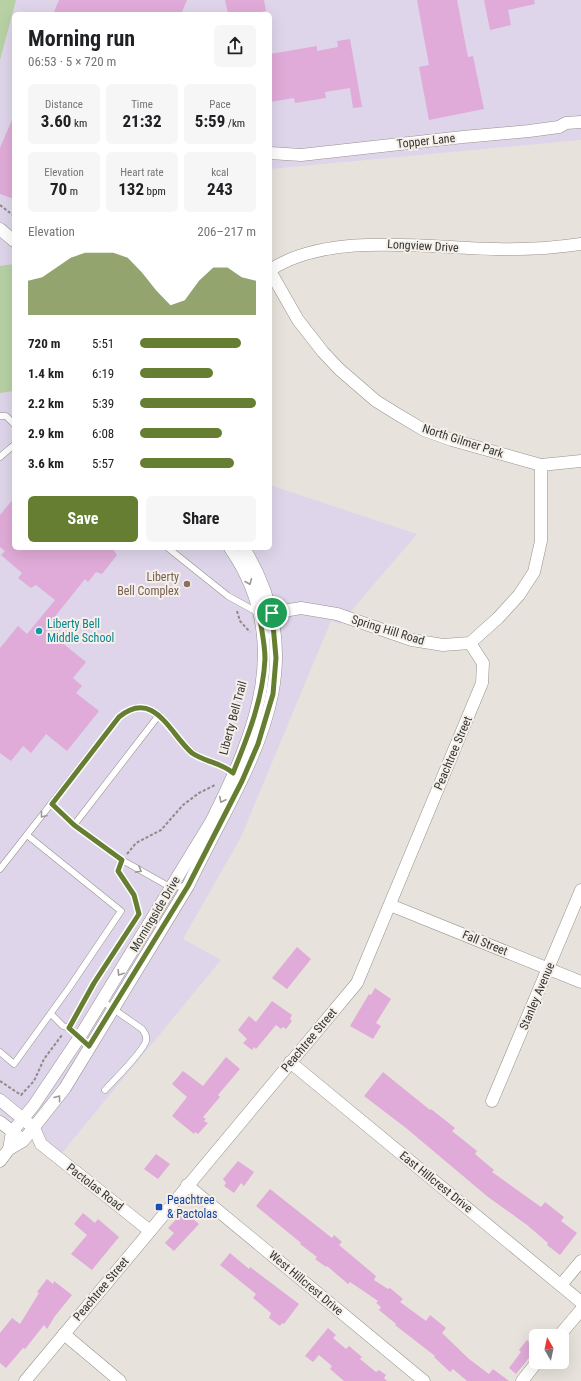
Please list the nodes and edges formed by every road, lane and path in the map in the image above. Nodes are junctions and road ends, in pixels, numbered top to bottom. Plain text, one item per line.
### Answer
1 (581, 122) edge
2 (272, 153) edge
3 (0, 205) edge
4 (12, 214) edge
5 (0, 229) edge
6 (12, 240) edge
7 (581, 244) edge
8 (272, 270) edge
9 (272, 274) edge
10 (0, 416) edge
11 (12, 422) edge
12 (12, 447) edge
13 (0, 457) edge
14 (581, 460) edge
15 (541, 465) junction
16 (170, 550) edge
17 (231, 550) edge
18 (245, 550) edge
19 (237, 600) junction
20 (259, 613) junction
21 (272, 613) junction
22 (251, 634) dead end
23 (470, 643) junction
24 (159, 715) junction
25 (234, 774) junction
26 (52, 804) junction
27 (74, 825) junction
28 (27, 835) junction
29 (122, 860) junction
30 (0, 869) edge
31 (188, 886) junction
32 (170, 887) junction
33 (581, 890) edge
34 (390, 905) junction
35 (549, 968) junction
36 (581, 982) edge
37 (102, 1001) junction
38 (113, 1008) junction
39 (51, 1014) junction
40 (69, 1028) junction
41 (79, 1038) junction
42 (89, 1046) junction
43 (0, 1052) edge
44 (290, 1062) junction
45 (0, 1081) edge
46 (105, 1090) dead end
47 (0, 1100) edge
48 (492, 1101) dead end
49 (23, 1119) junction
50 (0, 1122) edge
51 (34, 1128) junction
52 (12, 1132) junction
53 (23, 1140) junction
54 (41, 1144) junction
55 (9, 1149) junction
56 (0, 1162) edge
57 (187, 1185) junction
58 (150, 1231) junction
59 (581, 1260) edge
60 (561, 1285) junction
61 (581, 1302) edge
62 (581, 1310) edge
63 (565, 1329) edge
64 (64, 1334) junction
65 (532, 1369) edge
66 (24, 1381) edge
67 (120, 1381) edge
68 (424, 1381) edge
69 (522, 1381) edge

1 - 2 street, Topper Lane
3 - 4 path
5 - 6 street
7 - 8 street, Longview Drive
9 - 15 street, North Gilmer Park
10 - 11 lane
12 - 13 lane
14 - 15 street, North Gilmer Park
15 - 23 street
16 - 19 lane
17 -> 20 street, Morningside Drive
18 - 21 street, Morningside Drive
19 - 20 lane
19 - 22 path
20 - 21 lane
20 - 25 street, Morningside Drive
21 - 23 street, Spring Hill Road
21 - 25 street, Morningside Drive
23 - 34 street, Peachtree Street
24 - 25 lane
24 - 26 lane
24 - 27 lane
25 - 29 path, Liberty Bell Trail
25 - 31 street, Morningside Drive
25 -> 32 street, Morningside Drive
26 - 27 lane
26 -> 28 lane
27 - 29 lane
28 - 30 lane
28 - 39 lane
29 -> 32 lane
29 - 40 path
31 - 32 lane
31 - 38 street, Morningside Drive
32 -> 37 street, Morningside Drive
33 - 35 street, Stanley Avenue
34 - 35 street, Fall Street
34 - 44 street, Peachtree Street
35 - 36 street, Fall Street
35 - 48 street, Stanley Avenue
37 - 38 lane
37 - 41 street, Morningside Drive
38 - 42 street, Morningside Drive
38 - 46 lane
39 - 40 lane
39 - 43 lane
40 - 41 lane
40 - 45 path
41 - 42 lane
41 - 49 street, Morningside Drive
51 -> 42 street, Morningside Drive
44 - 57 street, Peachtree Street
44 - 60 street, East Hillcrest Drive
47 - 49 street, Pactolas Road
49 - 51 street, Pactolas Road
49 - 52 street, Morningside Drive
50 - 52 street, Pactolas Road
51 - 53 street, Morningside Drive
51 - 54 street, Pactolas Road
52 - 53 street, Pactolas Road
52 - 55 street, Morningside Drive
53 - 54 street, Pactolas Road
53 - 55 street, Morningside Drive
54 - 58 street, Pactolas Road
55 - 56 street, Morningside Drive
57 - 58 street, Peachtree Street
57 - 68 street, West Hillcrest Drive
58 - 64 street, Peachtree Street
59 - 60 street
60 - 61 street, East Hillcrest Drive
62 - 63 street
64 - 66 street, Peachtree Street
64 - 67 street
65 - 69 street

